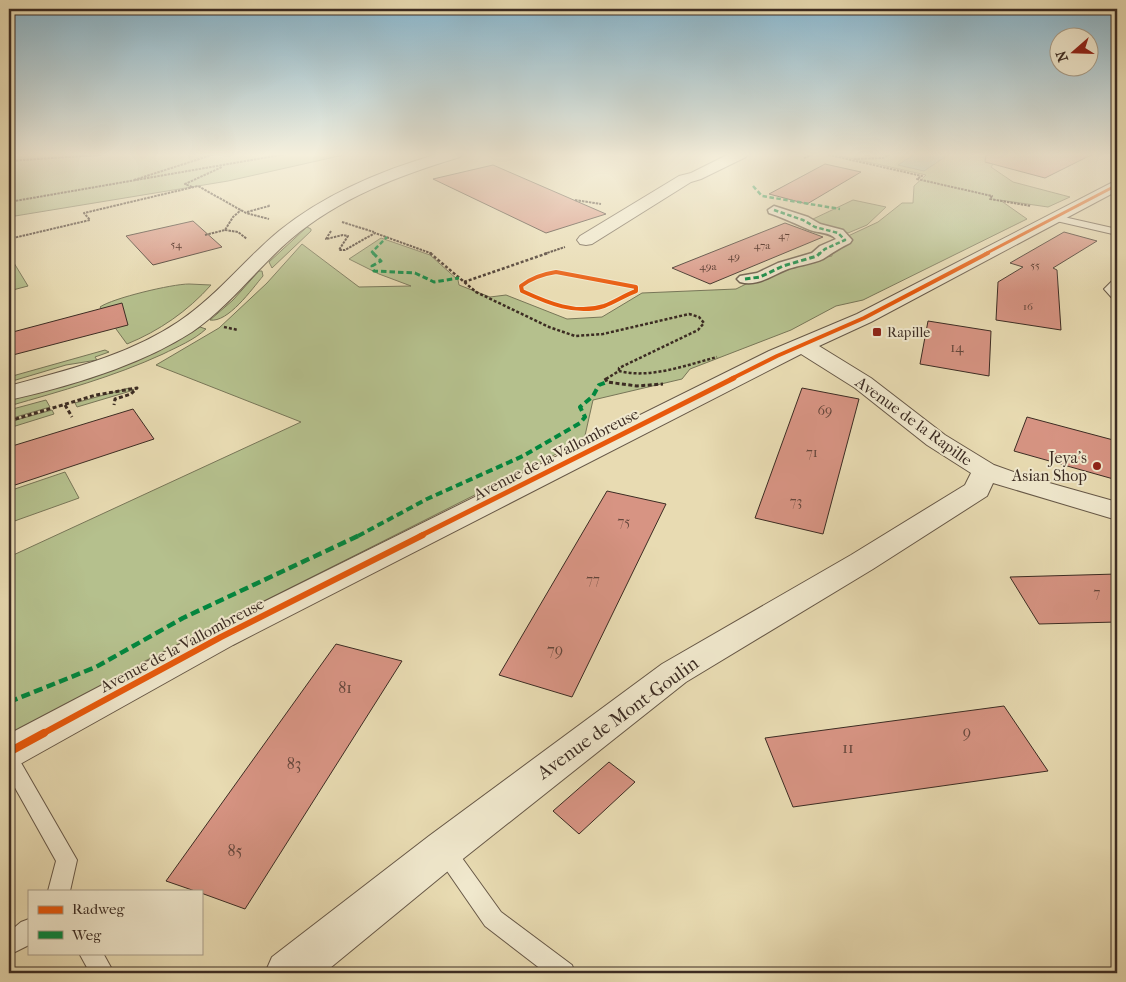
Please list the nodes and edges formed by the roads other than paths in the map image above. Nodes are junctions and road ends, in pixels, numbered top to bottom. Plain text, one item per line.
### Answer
1 (339, 200) edge
2 (651, 200) edge
3 (1089, 200) edge
4 (774, 210) dead end
5 (1055, 218) junction
6 (1117, 232) edge
7 (586, 240) dead end
8 (745, 280) dead end
9 (1117, 281) edge
10 (1117, 297) edge
11 (803, 345) junction
12 (9, 393) edge
13 (985, 472) junction
14 (1117, 511) edge
15 (9, 752) edge
16 (9, 760) edge
17 (444, 849) junction
18 (59, 890) edge
19 (28, 931) edge
20 (9, 944) edge
21 (91, 954) edge
22 (103, 973) edge
23 (288, 973) edge
24 (563, 973) edge

1 - 12 street
2 - 7 street
3 - 5 street, Avenue de la Vallombreuse
4 - 8 street
5 - 6 lane
5 - 11 street, Avenue de la Vallombreuse
9 - 10 lane
11 - 13 street, Avenue de la Rapille
11 - 15 street, Avenue de la Vallombreuse
13 - 14 street, Avenue de la Rapille
13 - 17 street, Avenue de Mont-Goulin
16 - 18 lane
17 - 23 street, Avenue de Mont-Goulin
17 - 24 lane
19 - 20 lane
21 - 22 lane

